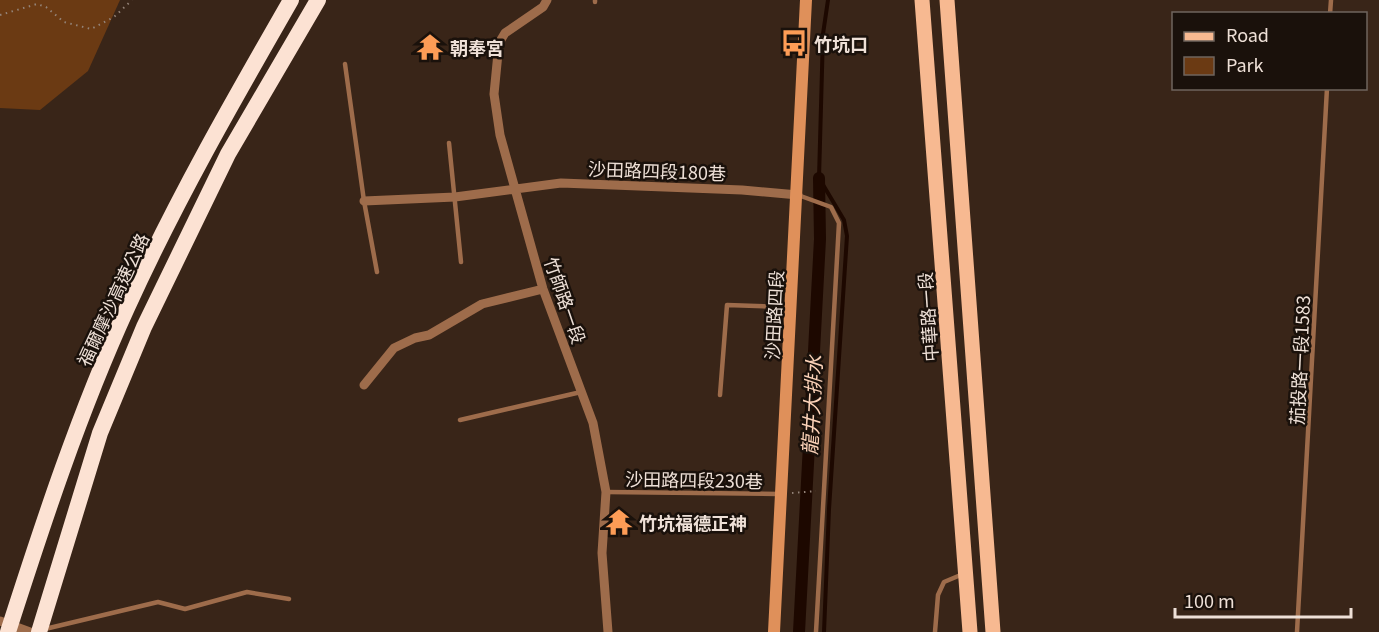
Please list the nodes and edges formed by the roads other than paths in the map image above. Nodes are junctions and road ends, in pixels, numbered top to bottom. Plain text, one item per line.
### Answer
1 (291, 0) edge
2 (318, 0) edge
3 (547, 0) edge
4 (806, 0) edge
5 (922, 0) edge
6 (947, 0) edge
7 (345, 64) dead end
8 (1327, 90) edge
9 (448, 143) dead end
10 (514, 190) junction
11 (798, 195) junction
12 (455, 196) junction
13 (364, 201) junction
14 (461, 262) dead end
15 (377, 272) dead end
16 (543, 289) junction
17 (792, 307) junction
18 (364, 385) dead end
19 (581, 392) junction
20 (720, 395) dead end
21 (460, 420) dead end
22 (606, 492) junction
23 (786, 494) junction
24 (966, 573) junction
25 (289, 599) dead end
26 (0, 621) edge
27 (8, 632) edge
28 (30, 632) edge
29 (39, 632) edge
30 (608, 632) edge
31 (774, 632) edge
32 (816, 632) edge
33 (935, 632) edge
34 (970, 632) edge
35 (993, 632) edge
36 (1296, 632) edge

1 - 27 highway, 福爾摩沙高速公路
2 - 29 highway
3 - 10 street, 竹師路一段
4 - 11 street, 沙田路四段
5 - 24 main road, 中華路一段
6 - 35 main road
7 - 13 lane
8 - 36 lane, 茄投路一段1583
9 - 12 lane
10 - 11 street, 沙田路四段180巷
10 - 12 street, 沙田路四段180巷
10 - 16 street, 竹師路一段
11 - 17 street, 沙田路四段
11 - 32 lane
12 - 13 street, 沙田路四段180巷
12 - 14 lane
13 - 15 lane
16 - 18 street
16 - 19 street, 竹師路一段
17 - 20 lane
17 - 23 street, 沙田路四段
19 - 21 lane
19 - 22 street, 竹師路一段
22 - 23 lane, 沙田路四段230巷
22 - 30 street, 竹師路一段
23 - 31 street, 沙田路四段
24 - 33 lane
24 - 34 main road, 中華路一段
25 - 28 lane
26 - 28 street

